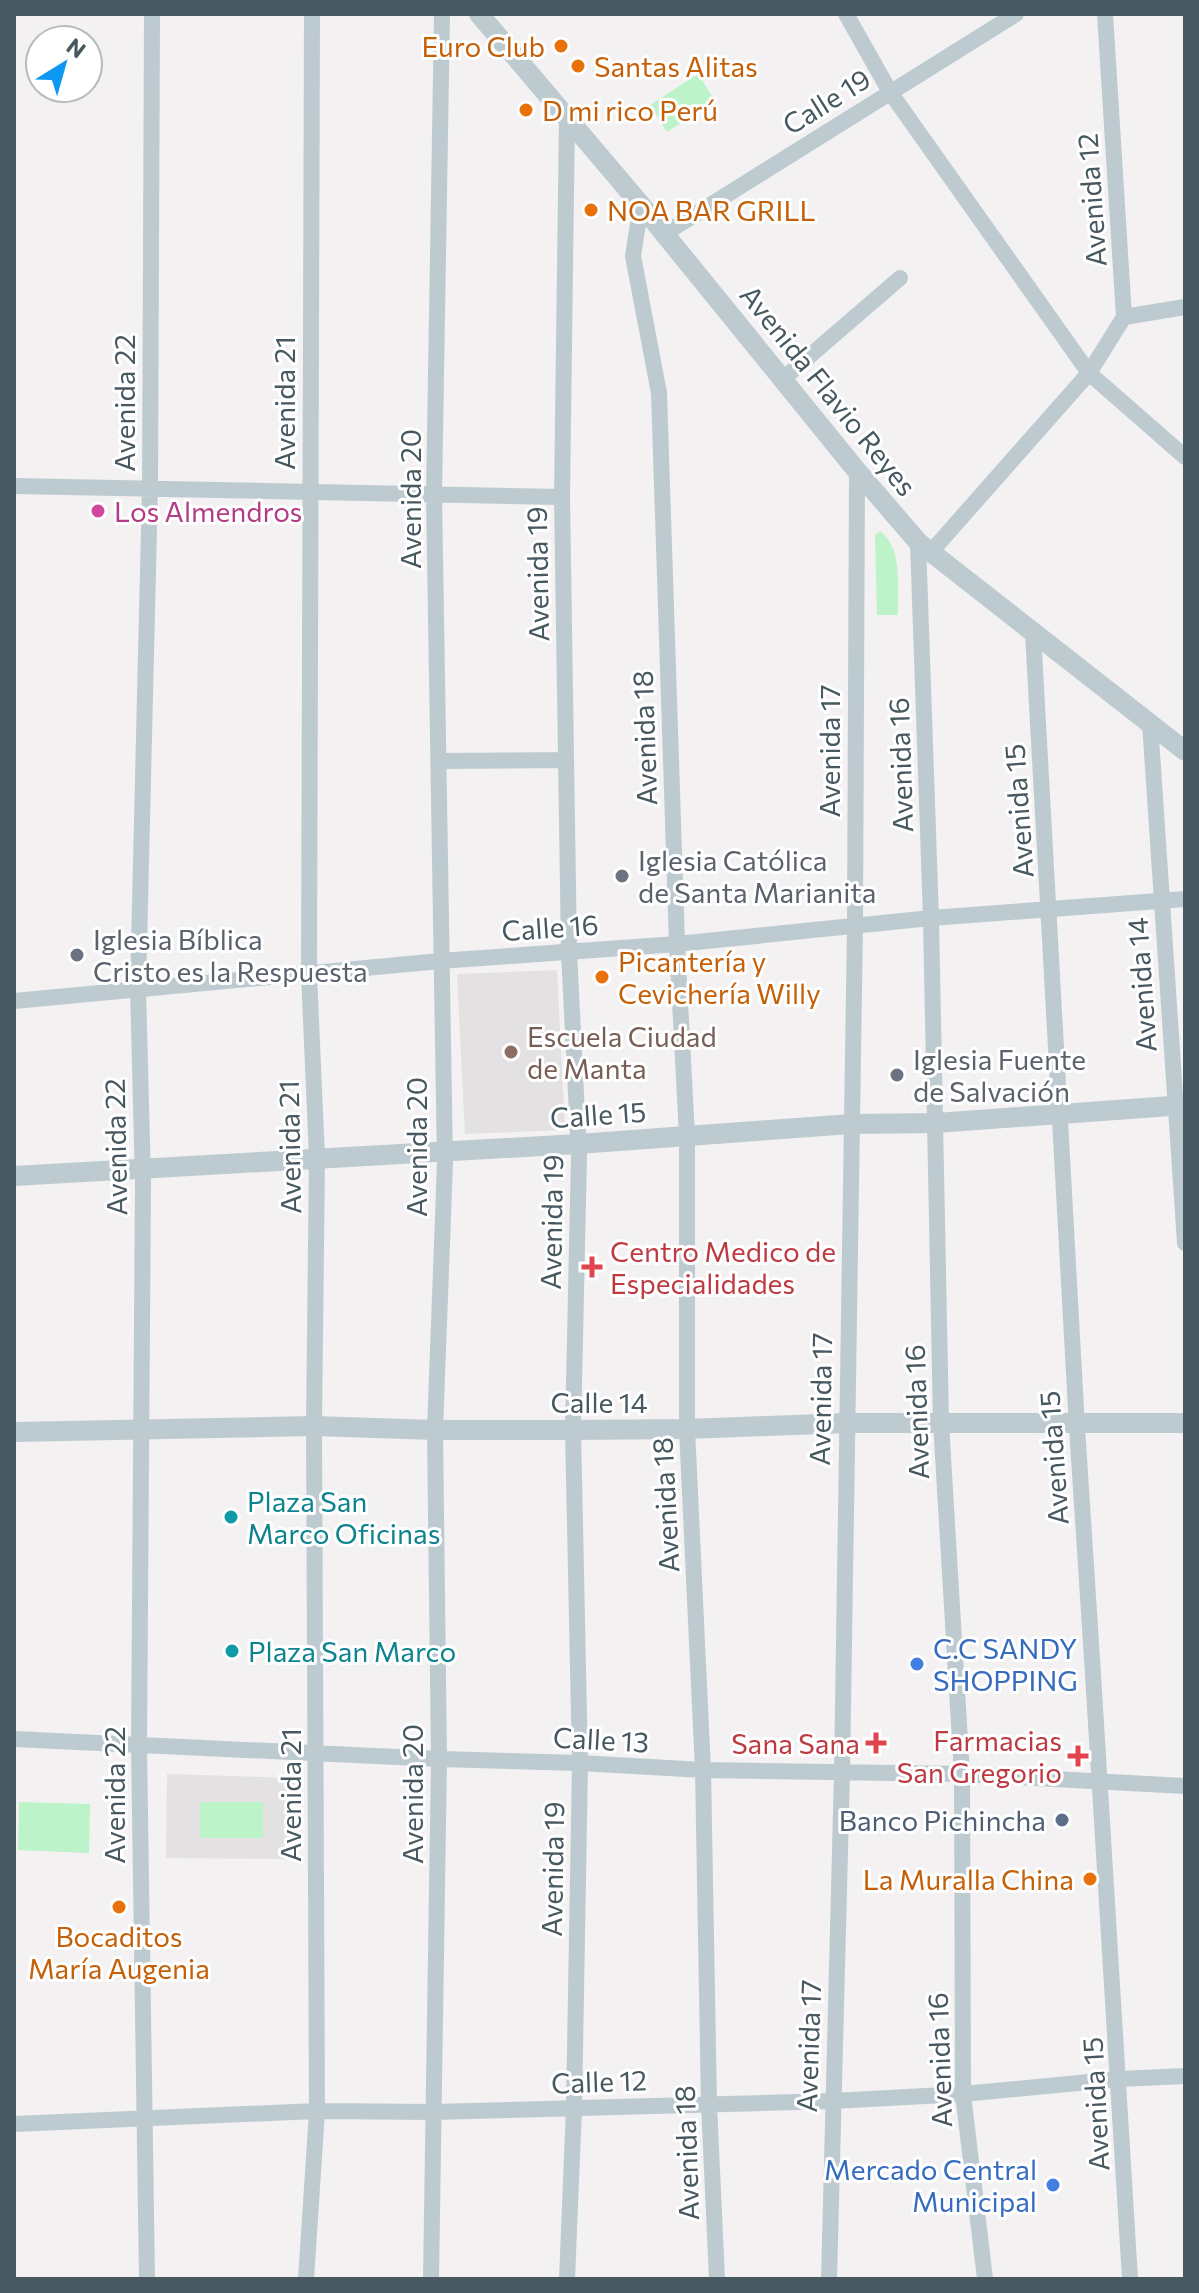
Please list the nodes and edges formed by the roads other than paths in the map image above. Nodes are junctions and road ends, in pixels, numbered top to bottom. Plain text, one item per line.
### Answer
1 (152, 14) edge
2 (312, 14) edge
3 (442, 14) edge
4 (479, 14) edge
5 (846, 14) edge
6 (1016, 14) edge
7 (1105, 14) edge
8 (890, 92) junction
9 (567, 117) junction
10 (641, 205) junction
11 (664, 234) junction
12 (900, 278) dead end
13 (1185, 307) edge
14 (1124, 317) junction
15 (1089, 373) junction
16 (783, 379) junction
17 (1185, 457) edge
18 (857, 471) junction
19 (14, 486) edge
20 (150, 488) junction
21 (309, 494) junction
22 (434, 495) junction
23 (562, 497) junction
24 (924, 548) junction
25 (1033, 633) junction
26 (1150, 723) junction
27 (1185, 751) edge
28 (566, 760) junction
29 (439, 761) junction
30 (1185, 899) edge
31 (1162, 900) junction
32 (1050, 907) junction
33 (931, 918) junction
34 (855, 925) junction
35 (677, 944) junction
36 (569, 952) junction
37 (440, 961) junction
38 (309, 974) junction
39 (138, 988) junction
40 (14, 1001) edge
41 (1180, 1105) edge
42 (1059, 1112) junction
43 (936, 1123) junction
44 (851, 1124) junction
45 (687, 1136) junction
46 (578, 1144) junction
47 (443, 1151) junction
48 (317, 1157) junction
49 (142, 1170) junction
50 (14, 1176) edge
51 (1185, 1243) edge
52 (845, 1423) junction
53 (941, 1423) junction
54 (1185, 1423) edge
55 (1077, 1424) junction
56 (314, 1426) junction
57 (687, 1429) junction
58 (141, 1430) junction
59 (435, 1430) junction
60 (573, 1430) junction
61 (14, 1432) edge
62 (14, 1739) edge
63 (139, 1746) junction
64 (316, 1753) junction
65 (439, 1759) junction
66 (580, 1763) junction
67 (703, 1770) junction
68 (842, 1773) junction
69 (962, 1774) junction
70 (1100, 1781) junction
71 (1185, 1786) edge
72 (1185, 2076) edge
73 (1120, 2079) junction
74 (963, 2094) junction
75 (832, 2101) junction
76 (709, 2104) junction
77 (574, 2108) junction
78 (317, 2111) junction
79 (434, 2112) junction
80 (143, 2118) junction
81 (14, 2124) edge
82 (147, 2279) edge
83 (306, 2279) edge
84 (431, 2279) edge
85 (567, 2279) edge
86 (717, 2279) edge
87 (829, 2279) edge
88 (985, 2279) edge
89 (1130, 2279) edge

1 - 20 street, Avenida 22
2 - 21 street, Avenida 21
3 - 22 street, Avenida 20
4 - 9 street, Avenida Flavio Reyes
5 - 8 street
6 - 8 street, Calle 19
7 - 14 street, Avenida 12
8 - 11 street, Calle 19
8 - 15 street
9 - 10 street, Avenida Flavio Reyes
9 - 23 street, Avenida 19
10 - 11 street, Avenida Flavio Reyes
10 - 35 street, Avenida 18
11 - 16 street, Avenida Flavio Reyes
12 - 16 street
13 - 14 street
14 - 15 street
15 - 17 street
15 - 24 street
16 - 18 street, Avenida Flavio Reyes
18 - 24 street, Avenida Flavio Reyes
18 - 34 street, Avenida 17
19 - 20 street
20 - 21 street
20 - 39 street, Avenida 22
21 - 22 street
21 - 38 street, Avenida 21
22 - 23 street
22 - 29 street, Avenida 20
23 - 28 street, Avenida 19
24 - 25 street, Avenida Flavio Reyes
24 - 33 street, Avenida 16
25 - 26 street, Avenida Flavio Reyes
25 - 32 street, Avenida 15
26 - 27 street, Avenida Flavio Reyes
26 - 31 street, Avenida 14
28 - 29 street
28 - 36 street, Avenida 19
29 - 37 street, Avenida 20
30 - 31 street, Calle 16
31 - 32 street, Calle 16
31 - 41 street, Avenida 14
32 - 33 street, Calle 16
32 - 42 street, Avenida 15
33 - 34 street, Calle 16
33 - 43 street, Avenida 16
34 - 35 street, Calle 16
34 - 44 street, Avenida 17
35 - 36 street, Calle 16
35 - 45 street, Avenida 18
36 - 37 street, Calle 16
36 - 46 street, Avenida 19
37 - 38 street, Calle 16
37 - 47 street, Avenida 20
38 - 39 street, Calle 16
38 - 48 street, Avenida 21
39 - 40 street, Calle 16
39 - 49 street, Avenida 22
41 - 42 street, Calle 15
41 - 51 street, Avenida 14
42 - 43 street, Calle 15
42 - 55 street, Avenida 15
43 - 44 street, Calle 15
43 - 53 street, Avenida 16
44 - 45 street, Calle 15
44 - 52 street, Avenida 17
45 - 46 street, Calle 15
45 - 57 street, Avenida 18
46 - 47 street, Calle 15
46 - 60 street, Avenida 19
47 - 48 street, Calle 15
47 - 59 street, Avenida 20
48 - 49 street, Calle 15
48 - 56 street, Avenida 21
49 - 50 street, Calle 15
49 - 58 street, Avenida 22
52 - 53 street, Calle 14
52 - 57 street, Calle 14
52 - 68 street, Avenida 17
53 - 55 street, Calle 14
53 - 69 street, Avenida 16
54 - 55 street, Calle 14
55 - 70 street, Avenida 15
56 - 58 street, Calle 14
56 - 59 street, Calle 14
56 - 64 street, Avenida 21
57 - 60 street, Calle 14
57 - 67 street, Avenida 18
58 - 61 street, Calle 14
58 - 63 street, Avenida 22
59 - 60 street, Calle 14
59 - 65 street, Avenida 20
60 - 66 street, Avenida 19
62 - 63 street, Calle 13
63 - 64 street, Calle 13
63 - 80 street, Avenida 22
64 - 65 street, Calle 13
64 - 78 street, Avenida 21
65 - 66 street, Calle 13
65 - 79 street, Avenida 20
66 - 67 street, Calle 13
66 - 77 street, Avenida 19
67 - 68 street, Calle 13
67 - 76 street, Avenida 18
68 - 69 street, Calle 13
68 - 75 street, Avenida 17
69 - 70 street, Calle 13
69 - 74 street, Avenida 16
70 - 71 street, Calle 13
70 - 73 street, Avenida 15
72 - 73 street, Calle 12
73 - 74 street, Calle 12
73 - 89 street, Avenida 15
74 - 75 street, Calle 12
74 - 88 street, Avenida 16
75 - 76 street, Calle 12
75 - 87 street, Avenida 17
76 - 77 street, Calle 12
76 - 86 street, Avenida 18
77 - 79 street, Calle 12
77 - 85 street, Avenida 19
78 - 79 street, Calle 12
78 - 80 street, Calle 12
78 - 83 street, Avenida 21
79 - 84 street, Avenida 20
80 - 81 street, Calle 12
80 - 82 street, Avenida 22

